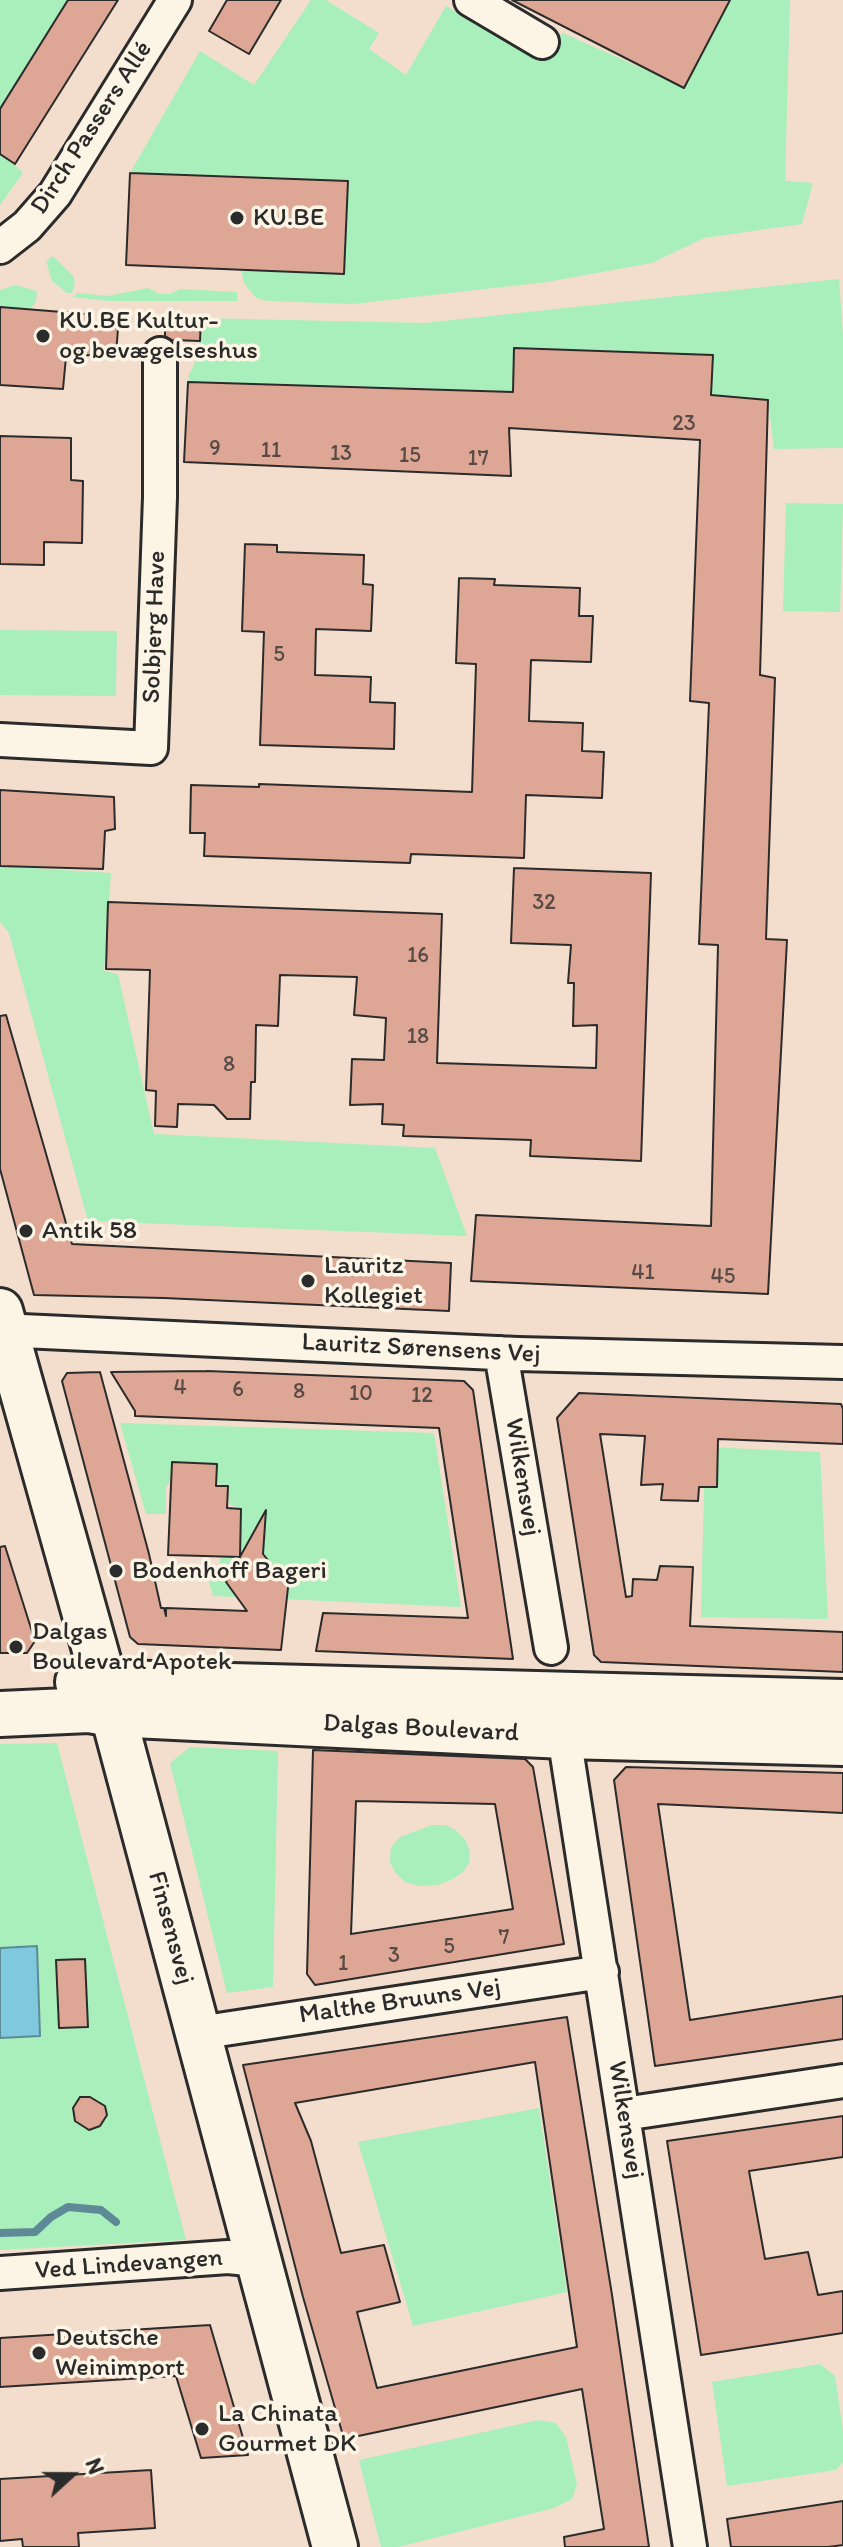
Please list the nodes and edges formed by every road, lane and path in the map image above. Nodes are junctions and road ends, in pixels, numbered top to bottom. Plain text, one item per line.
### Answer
1 (175, 0) edge
2 (471, 0) edge
3 (542, 42) dead end
4 (0, 247) edge
5 (160, 354) dead end
6 (0, 740) edge
7 (4, 1340) edge
8 (501, 1353) junction
9 (843, 1362) edge
10 (0, 1406) edge
11 (551, 1648) dead end
12 (0, 1685) edge
13 (557, 1693) junction
14 (97, 1697) junction
15 (843, 1702) edge
16 (0, 1714) edge
17 (564, 1736) junction
18 (843, 1743) edge
19 (602, 1972) junction
20 (184, 2032) junction
21 (843, 2081) edge
22 (624, 2114) junction
23 (243, 2258) junction
24 (0, 2273) edge
25 (307, 2547) edge
26 (335, 2547) edge
27 (690, 2547) edge

1 - 4 street, Dirch Passers Allé
2 - 3 street
5 - 6 street, Solbjerg Have
7 - 8 street, Lauritz Sørensens Vej
7 - 14 street, Finsensvej
8 - 9 street, Lauritz Sørensens Vej
8 - 11 street, Wilkensvej
10 - 14 street, Finsensvej
12 - 14 street, Dalgas Boulevard
13 - 14 street, Dalgas Boulevard
13 - 15 street, Dalgas Boulevard
13 - 17 street, Wilkensvej
14 - 16 street, Dalgas Boulevard
14 - 17 street, Dalgas Boulevard
14 - 20 street, Finsensvej
17 - 18 street, Dalgas Boulevard
17 - 19 street, Wilkensvej
19 - 20 street, Malthe Bruuns Vej
19 - 22 street, Wilkensvej
20 - 23 street, Finsensvej
21 - 22 street
22 - 27 street, Wilkensvej
23 - 24 street, Ved Lindevangen
23 - 25 street, Finsensvej
23 - 26 street, Finsensvej

